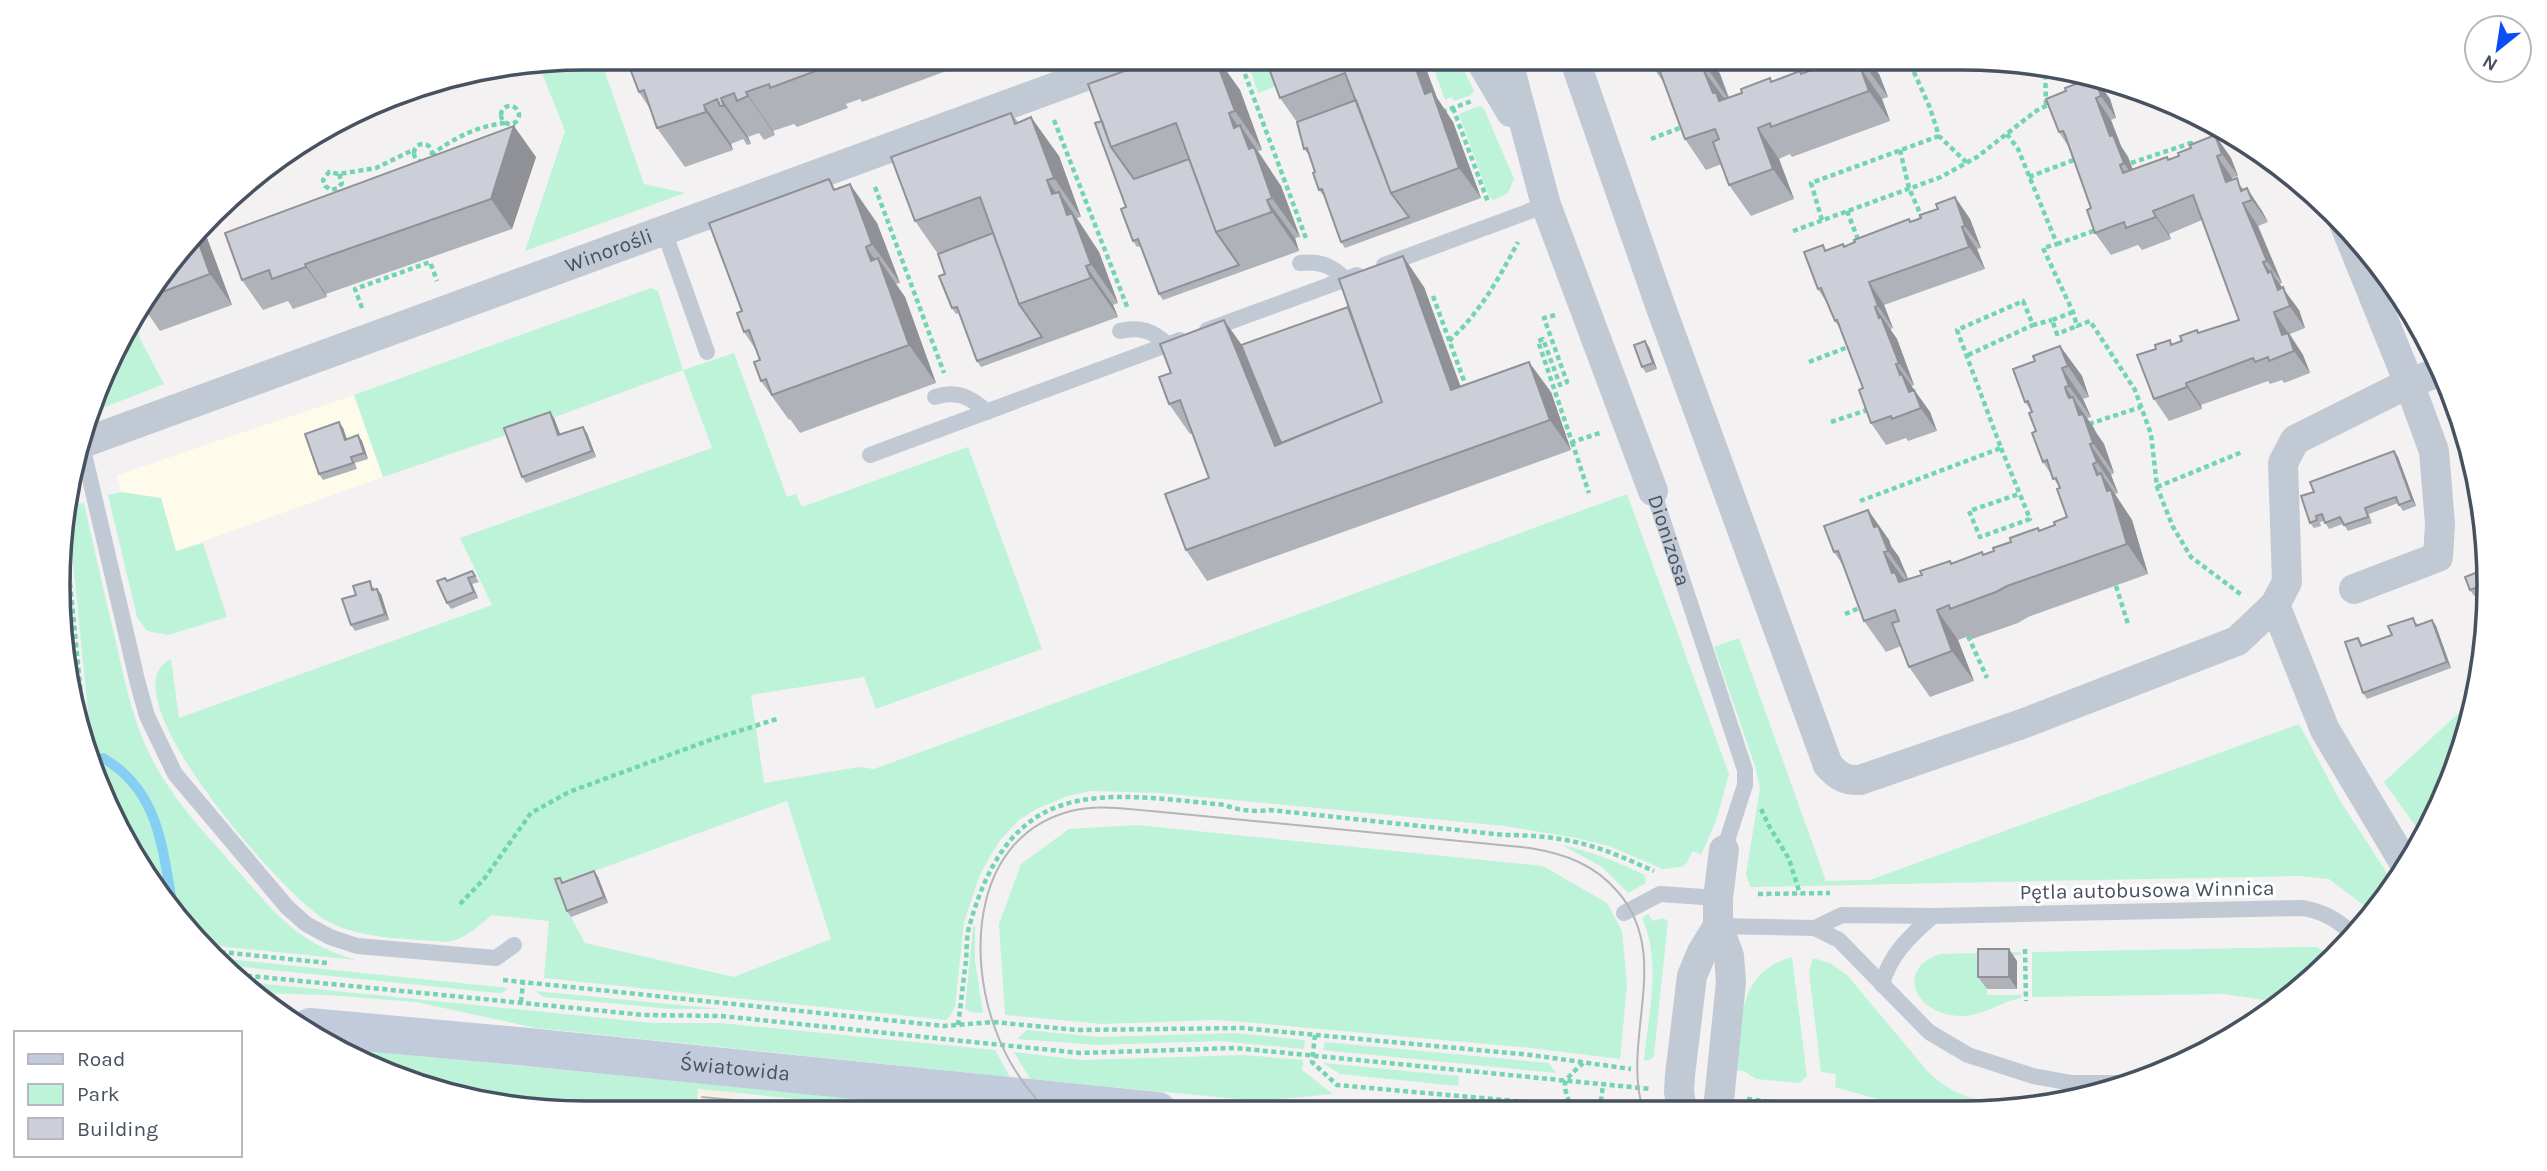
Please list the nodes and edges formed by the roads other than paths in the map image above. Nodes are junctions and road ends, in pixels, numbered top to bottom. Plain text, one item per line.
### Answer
1 (1102, 70) edge
2 (1486, 70) edge
3 (1510, 70) edge
4 (1578, 70) edge
5 (1537, 163) junction
6 (1546, 205) junction
7 (664, 231) junction
8 (2358, 257) edge
9 (1307, 262) road end
10 (1345, 279) junction
11 (1128, 330) road end
12 (1168, 345) junction
13 (707, 352) dead end
14 (2432, 375) edge
15 (2409, 383) junction
16 (935, 397) dead end
17 (987, 412) junction
18 (91, 441) edge
19 (870, 455) dead end
20 (86, 459) edge
21 (1654, 491) joint
22 (2354, 589) dead end
23 (2262, 603) junction
24 (1724, 850) joint
25 (2400, 856) edge
26 (1718, 912) junction
27 (1623, 913) dead end
28 (1933, 916) junction
29 (1815, 928) junction
30 (2346, 928) edge
31 (514, 946) dead end
32 (1882, 985) junction
33 (322, 1028) edge
34 (2095, 1083) edge
35 (1060, 1101) edge
36 (1680, 1101) edge
37 (1729, 1101) edge

1 - 7 street, Winorośli
2 - 5 street, Dionizosa
3 - 5 street, Dionizosa
4 - 23 street
5 - 6 street, Dionizosa
6 - 10 lane
6 - 21 street, Dionizosa
7 - 13 lane
7 - 18 street, Winorośli
8 - 15 street
9 - 10 lane
10 - 12 lane
11 - 12 lane
12 - 17 lane
14 - 15 street
15 - 22 street
15 - 23 street
16 - 17 lane
17 - 19 lane
20 - 31 lane
21 - 24 lane, Dionizosa
23 - 25 street
24 - 26 street, Dionizosa
26 - 27 lane
26 - 29 lane
26 - 36 street, Dionizosa
26 - 37 street, Dionizosa
28 - 29 lane, Pętla autobusowa Winnica
28 - 30 lane, Pętla autobusowa Winnica
28 - 32 lane
29 - 32 lane
32 - 34 lane
33 - 35 street, Światowida

